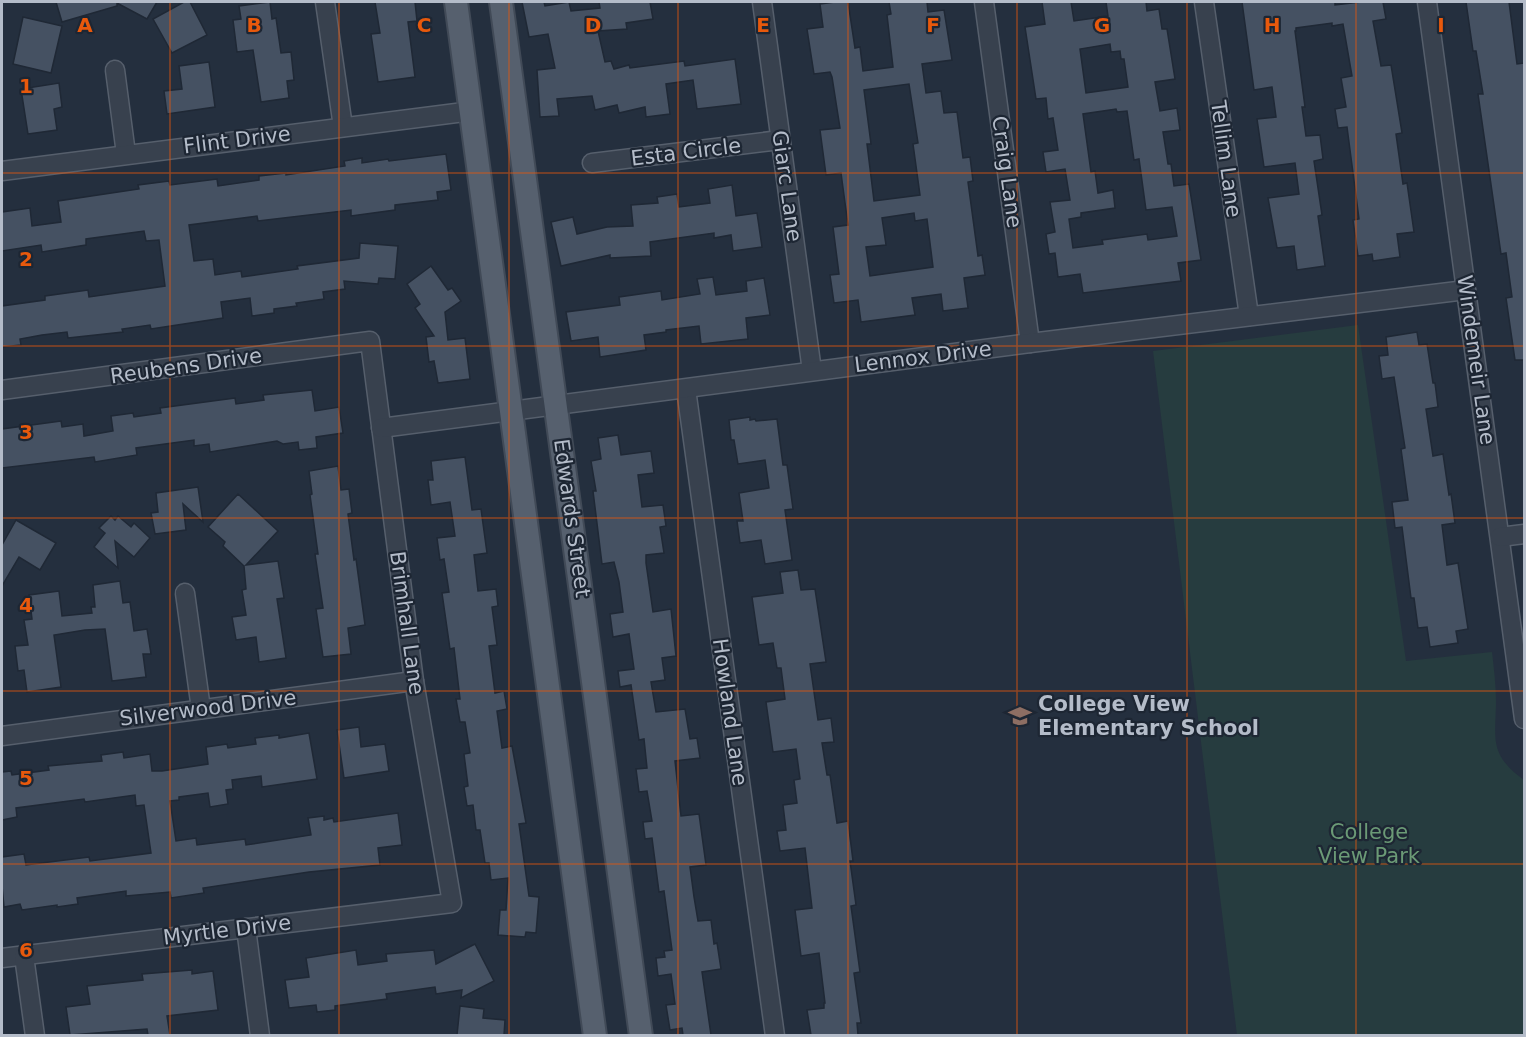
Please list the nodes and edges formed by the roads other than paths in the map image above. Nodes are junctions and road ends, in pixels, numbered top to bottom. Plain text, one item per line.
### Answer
1 (325, 2) edge
2 (456, 2) edge
3 (501, 2) edge
4 (762, 2) edge
5 (984, 2) edge
6 (1204, 2) edge
7 (1427, 2) edge
8 (115, 70) dead end
9 (472, 111) junction
10 (343, 127) junction
11 (780, 140) junction
12 (126, 154) junction
13 (592, 163) dead end
14 (2, 171) edge
15 (1466, 290) junction
16 (1249, 316) junction
17 (370, 341) joint
18 (1030, 343) junction
19 (812, 371) junction
20 (686, 389) junction
21 (2, 390) edge
22 (556, 405) junction
23 (510, 412) junction
24 (381, 428) junction
25 (1524, 534) edge
26 (1500, 537) junction
27 (185, 593) dead end
28 (414, 681) junction
29 (201, 709) junction
30 (1524, 719) edge
31 (2, 736) edge
32 (452, 903) joint
33 (246, 928) junction
34 (24, 956) junction
35 (2, 958) edge
36 (35, 1035) edge
37 (260, 1035) edge
38 (595, 1035) edge
39 (641, 1035) edge
40 (775, 1035) edge

1 - 10 street
2 - 9 main road
3 - 22 main road, Edwards Street
4 - 11 street, Giarc Lane
5 - 18 street, Craig Lane
6 - 16 street, Tellim Lane
7 - 15 street, Windemeir Lane
8 - 12 street
9 - 10 street, Flint Drive
9 - 23 main road
10 - 12 street, Flint Drive
11 - 13 street, Esta Circle
11 - 19 street, Giarc Lane
12 - 14 street, Flint Drive
15 - 16 street, Lennox Drive
15 - 26 street, Windemeir Lane
16 - 18 street, Lennox Drive
17 - 21 street, Reubens Drive
17 - 24 street, Brimhall Lane
18 - 19 street, Lennox Drive
19 - 20 street, Lennox Drive
20 - 22 street, Lennox Drive
20 - 40 street, Howland Lane
22 - 23 street, Lennox Drive
22 - 39 main road, Edwards Street
23 - 24 street, Lennox Drive
23 - 38 main road
24 - 28 street, Brimhall Lane
25 - 26 street
26 - 30 street, Windemeir Lane
27 - 29 street
28 - 29 street, Silverwood Drive
28 - 32 street, Brimhall Lane
29 - 31 street, Silverwood Drive
32 - 33 street, Myrtle Drive
33 - 34 street, Myrtle Drive
33 - 37 street
34 - 35 street, Myrtle Drive
34 - 36 street

